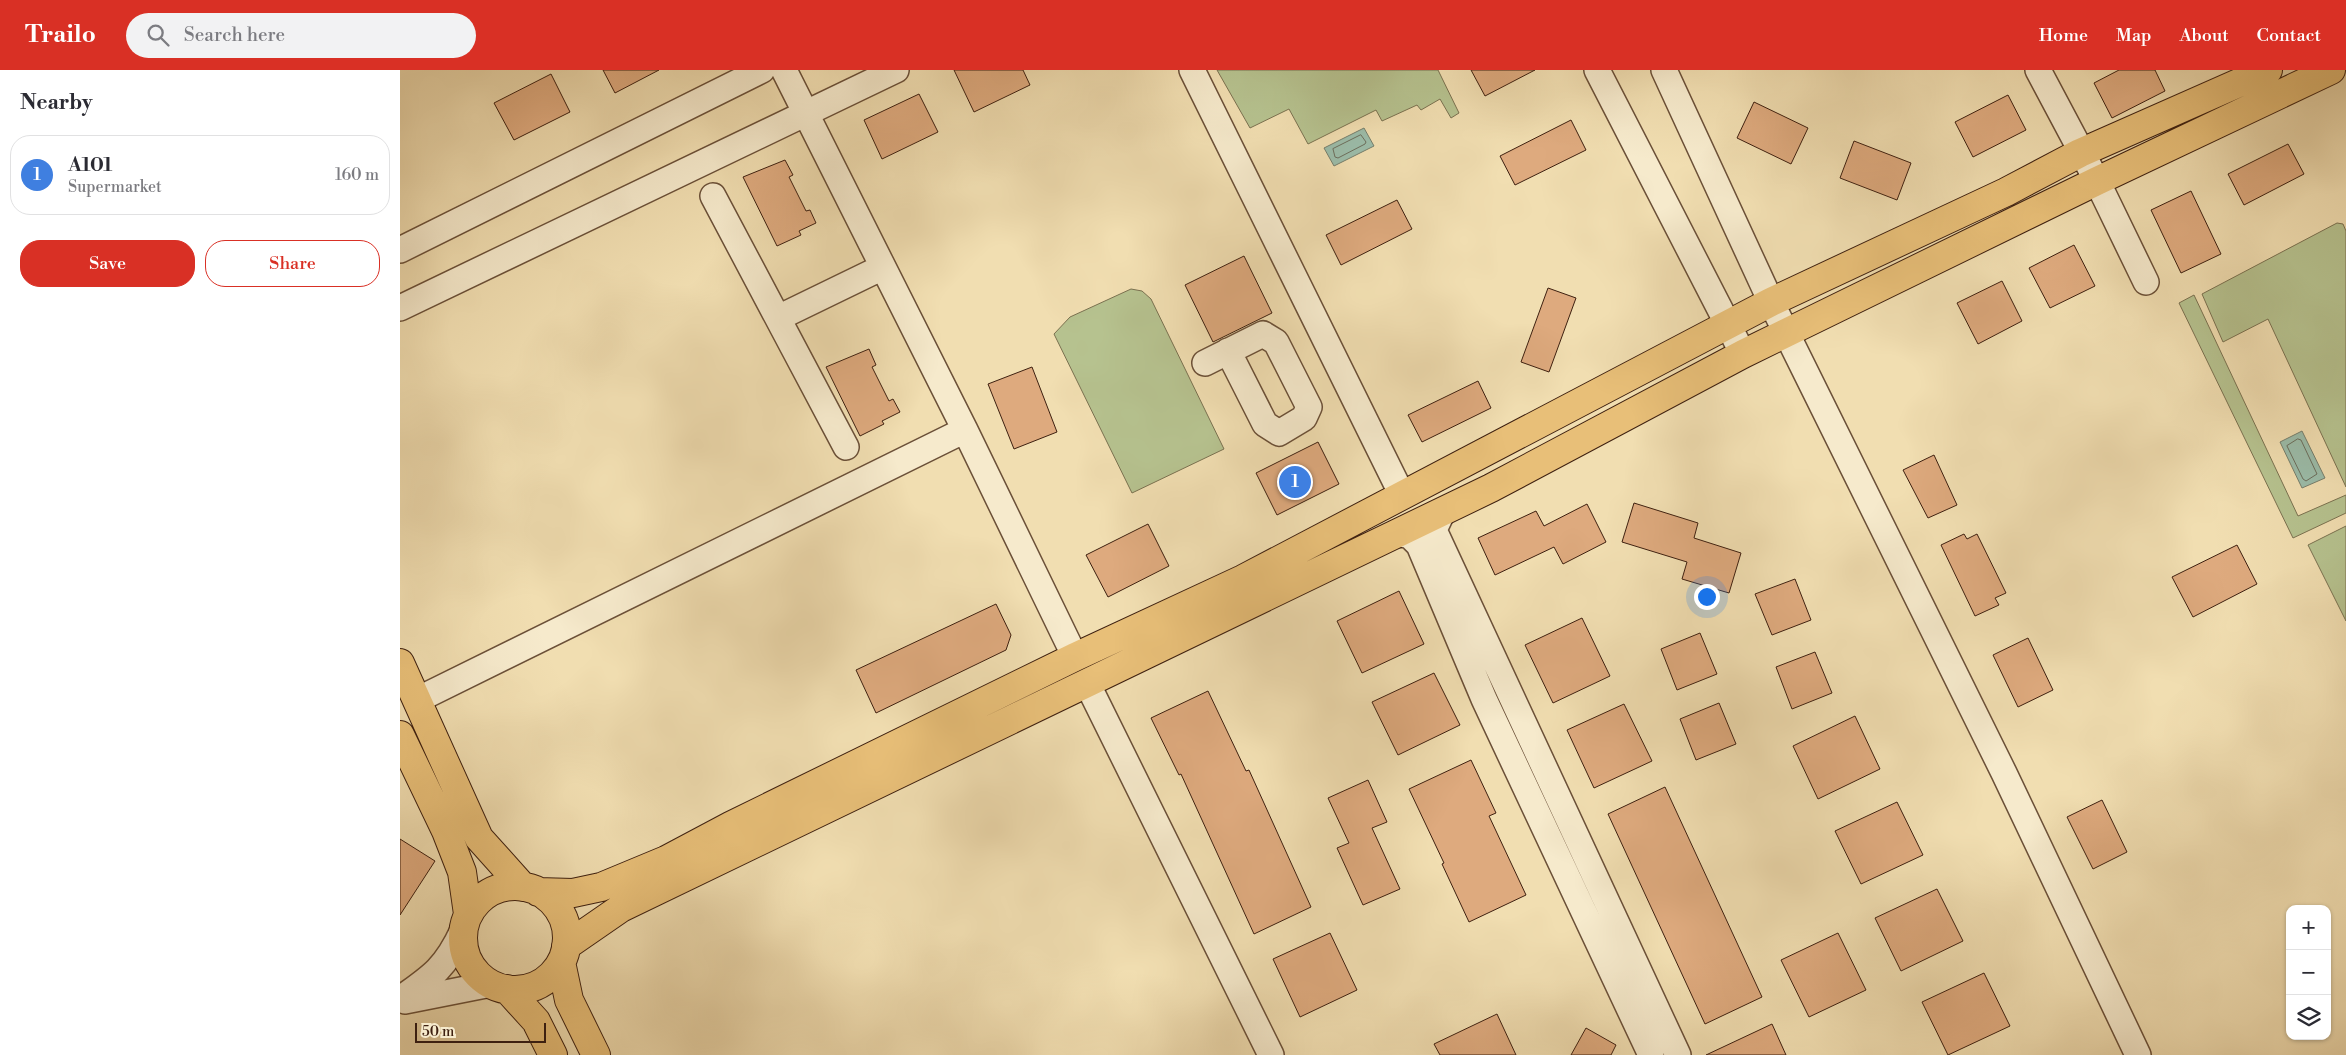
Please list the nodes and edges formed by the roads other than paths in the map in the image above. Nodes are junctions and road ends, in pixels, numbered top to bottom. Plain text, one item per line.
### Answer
1 (762, 70) edge
2 (784, 70) edge
3 (896, 70) edge
4 (1192, 70) edge
5 (1597, 70) edge
6 (1664, 70) edge
7 (2038, 70) edge
8 (2268, 70) edge
9 (2332, 70) edge
10 (806, 114) junction
11 (2080, 153) junction
12 (2097, 181) junction
13 (714, 196) dead end
14 (400, 250) edge
15 (883, 267) junction
16 (2146, 282) dead end
17 (1771, 302) junction
18 (400, 308) edge
19 (778, 318) junction
20 (1729, 324) junction
21 (1787, 333) junction
22 (1228, 351) dead end
23 (1743, 354) junction
24 (1205, 363) dead end
25 (965, 430) junction
26 (846, 447) dead end
27 (1402, 495) junction
28 (1443, 511) junction
29 (1395, 534) junction
30 (1075, 657) junction
31 (400, 663) edge
32 (1087, 683) junction
33 (417, 700) junction
34 (400, 735) edge
35 (530, 889) junction
36 (466, 922) junction
37 (564, 954) junction
38 (499, 987) junction
39 (400, 1000) edge
40 (553, 1055) edge
41 (596, 1055) edge
42 (1271, 1055) edge
43 (1651, 1055) edge
44 (1678, 1055) edge
45 (2138, 1055) edge

1 - 14 street
2 - 10 street
3 - 10 street
4 - 27 street
5 - 20 street
6 - 17 street
7 - 11 street
8 - 11 main road
9 - 12 main road
10 - 15 street
10 - 18 street
11 - 12 street
11 - 17 main road
12 - 16 street
12 - 21 main road
13 - 19 street
15 - 19 street
15 - 25 street
17 - 20 main road
17 - 21 street
19 - 26 street
20 - 23 street
20 - 27 main road
21 - 23 main road
21 - 45 street
22 - 24 street
23 - 28 main road
25 - 30 street
25 - 33 street
27 - 30 main road
28 - 29 main road
28 - 44 street
29 - 32 main road
29 - 43 street
30 - 35 main road
31 - 33 main road
32 - 37 main road
32 - 42 street
33 - 35 main road
34 - 36 main road
35 - 36 main road
35 - 37 main road
36 - 38 main road
36 - 39 street
37 - 38 main road
37 - 41 main road
38 - 39 street
38 - 40 main road

